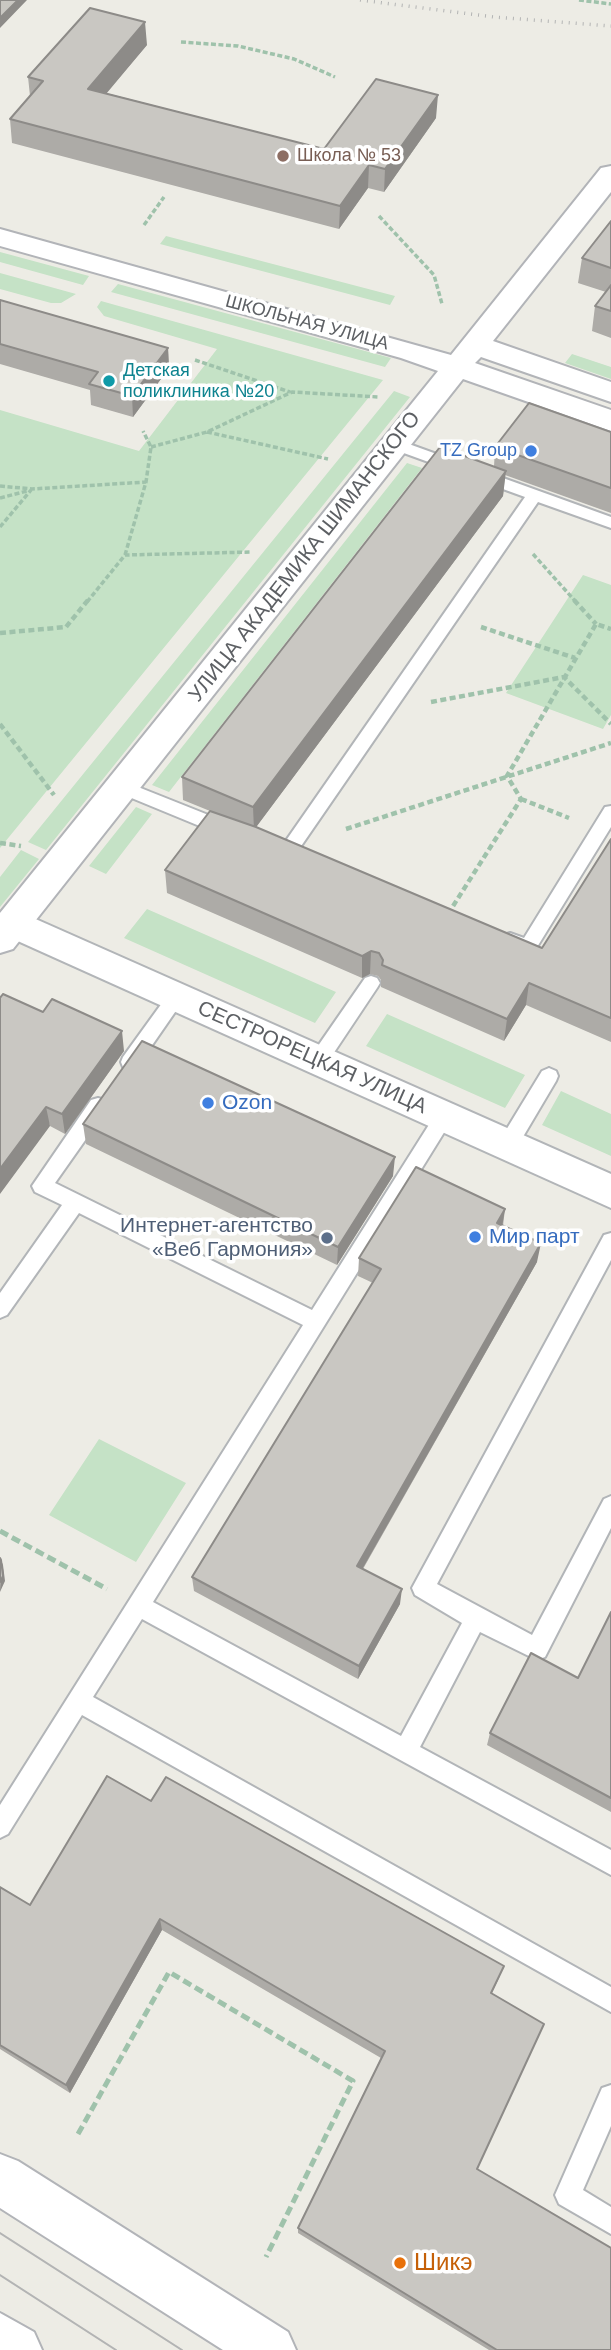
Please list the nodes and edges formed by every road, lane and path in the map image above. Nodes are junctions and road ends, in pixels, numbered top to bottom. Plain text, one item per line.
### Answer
1 (579, 0) edge
2 (611, 4) edge
3 (181, 42) dead end
4 (335, 77) dead end
5 (611, 174) edge
6 (164, 197) dead end
7 (0, 210) edge
8 (379, 216) dead end
9 (144, 225) dead end
10 (0, 237) edge
11 (442, 304) dead end
12 (465, 356) junction
13 (195, 360) dead end
14 (292, 392) junction
15 (611, 392) edge
16 (379, 397) dead end
17 (611, 421) edge
18 (143, 431) dead end
19 (206, 432) junction
20 (395, 444) junction
21 (151, 447) junction
22 (328, 459) dead end
23 (146, 482) junction
24 (0, 486) edge
25 (32, 489) junction
26 (535, 495) junction
27 (0, 498) edge
28 (611, 523) edge
29 (0, 527) edge
30 (511, 530) junction
31 (252, 552) dead end
32 (125, 555) junction
33 (450, 617) junction
34 (596, 624) junction
35 (611, 629) edge
36 (0, 633) edge
37 (575, 658) junction
38 (564, 677) junction
39 (386, 710) junction
40 (0, 724) edge
41 (611, 724) edge
42 (611, 743) edge
43 (507, 776) junction
44 (123, 787) junction
45 (54, 795) dead end
46 (521, 799) junction
47 (608, 822) edge
48 (239, 835) edge
49 (291, 848) joint
50 (448, 914) joint
51 (7, 931) edge
52 (371, 982) edge
53 (176, 997) junction
54 (318, 1061) junction
55 (549, 1076) dead end
56 (116, 1082) joint
57 (444, 1118) junction
58 (507, 1146) junction
59 (611, 1192) edge
60 (75, 1203) junction
61 (611, 1241) edge
62 (0, 1309) edge
63 (316, 1322) junction
64 (611, 1506) edge
65 (0, 1531) edge
66 (138, 1606) junction
67 (476, 1619) junction
68 (78, 1702) junction
69 (405, 1751) junction
70 (0, 1826) edge
71 (611, 1863) edge
72 (611, 2000) edge
73 (611, 2096) edge
74 (78, 2134) dead end
75 (0, 2179) edge
76 (611, 2221) edge
77 (266, 2257) dead end
78 (0, 2339) edge
79 (16, 2350) edge
80 (270, 2350) edge

1 - 2 path
3 - 4 path
5 - 12 street, УЛИЦА АКАДЕМИКА ШИМАНСКОГО
6 - 9 path
7 - 12 street, ШКОЛЬНАЯ УЛИЦА
8 - 11 path
10 - 12 street, ШКОЛЬНАЯ УЛИЦА
12 - 15 street, ШКОЛЬНАЯ УЛИЦА
12 - 17 street, ШКОЛЬНАЯ УЛИЦА
12 - 20 street, УЛИЦА АКАДЕМИКА ШИМАНСКОГО
13 - 14 path
14 - 16 path
14 - 19 path
18 - 21 path
19 - 21 path
19 - 22 path
20 - 26 lane
20 - 44 street, УЛИЦА АКАДЕМИКА ШИМАНСКОГО
21 - 23 path
23 - 25 path
23 - 32 path
24 - 25 path
25 - 27 path
25 - 29 path
26 - 28 lane
26 - 30 lane
30 - 33 lane
30 - 34 path
31 - 32 path
32 - 36 path
33 - 37 path
33 - 39 lane
34 - 35 path
34 - 37 path
37 - 38 path
38 - 39 path
38 - 41 path
38 - 43 path
39 - 49 lane
40 - 45 path
42 - 43 path
43 - 46 path
43 - 49 path
44 - 48 lane
44 - 51 street, УЛИЦА АКАДЕМИКА ШИМАНСКОГО
46 - 47 path
46 - 50 path
47 - 50 lane
51 - 53 street, СЕСТРОРЕЦКАЯ УЛИЦА
52 - 54 lane
53 - 54 street, СЕСТРОРЕЦКАЯ УЛИЦА
53 - 56 lane
54 - 57 street, СЕСТРОРЕЦКАЯ УЛИЦА
55 - 58 lane
56 - 60 lane
57 - 58 street, СЕСТРОРЕЦКАЯ УЛИЦА
57 - 63 lane
58 - 59 street, СЕСТРОРЕЦКАЯ УЛИЦА
60 - 62 lane
60 - 63 lane
61 - 67 lane
63 - 66 lane
64 - 67 lane
65 - 66 path
66 - 68 lane
66 - 69 lane
67 - 69 lane
68 - 70 lane
68 - 72 lane
69 - 71 lane
73 - 76 lane
74 - 77 path
75 - 80 street
78 - 79 street

